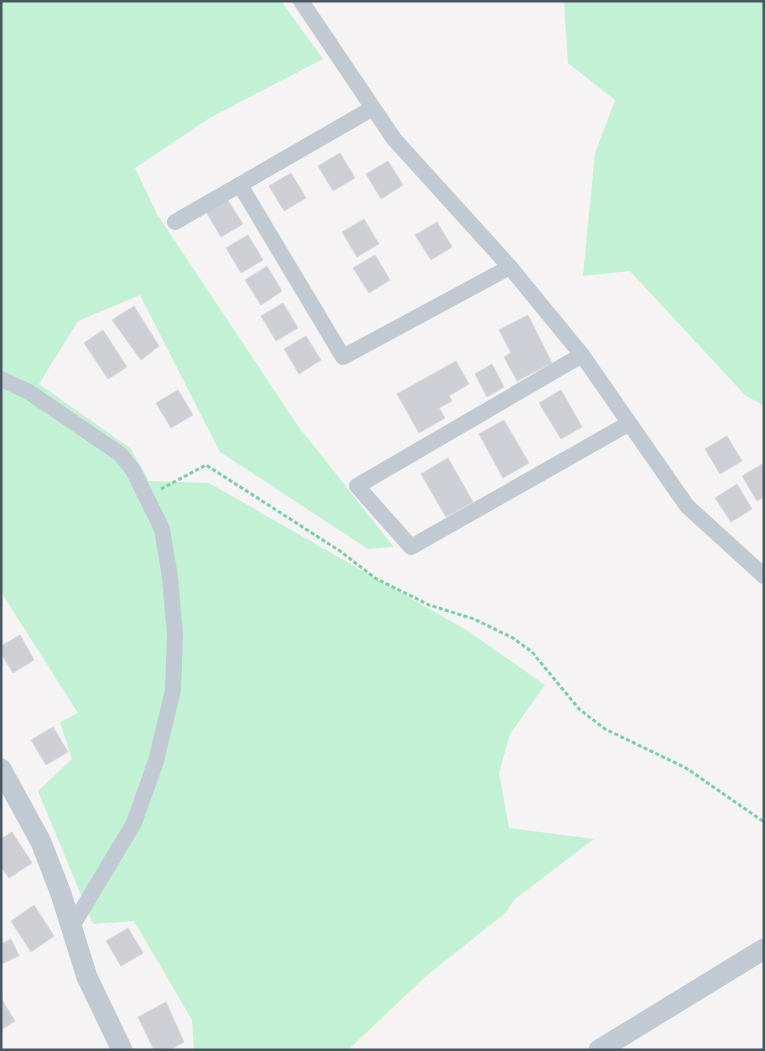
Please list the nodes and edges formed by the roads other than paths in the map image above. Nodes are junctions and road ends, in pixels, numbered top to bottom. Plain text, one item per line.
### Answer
1 (301, 1) edge
2 (373, 108) junction
3 (240, 185) junction
4 (175, 222) dead end
5 (510, 268) junction
6 (582, 355) junction
7 (1, 379) edge
8 (628, 424) junction
9 (764, 576) edge
10 (1, 769) edge
11 (71, 928) junction
12 (764, 949) edge
13 (122, 1050) edge
14 (599, 1050) edge

1 - 2 street
2 - 3 street
2 - 5 street
3 - 4 street
3 - 5 street
5 - 6 street
6 - 8 street
6 - 8 street
7 - 11 street
8 - 9 street
10 - 11 street
11 - 13 street
12 - 14 street

